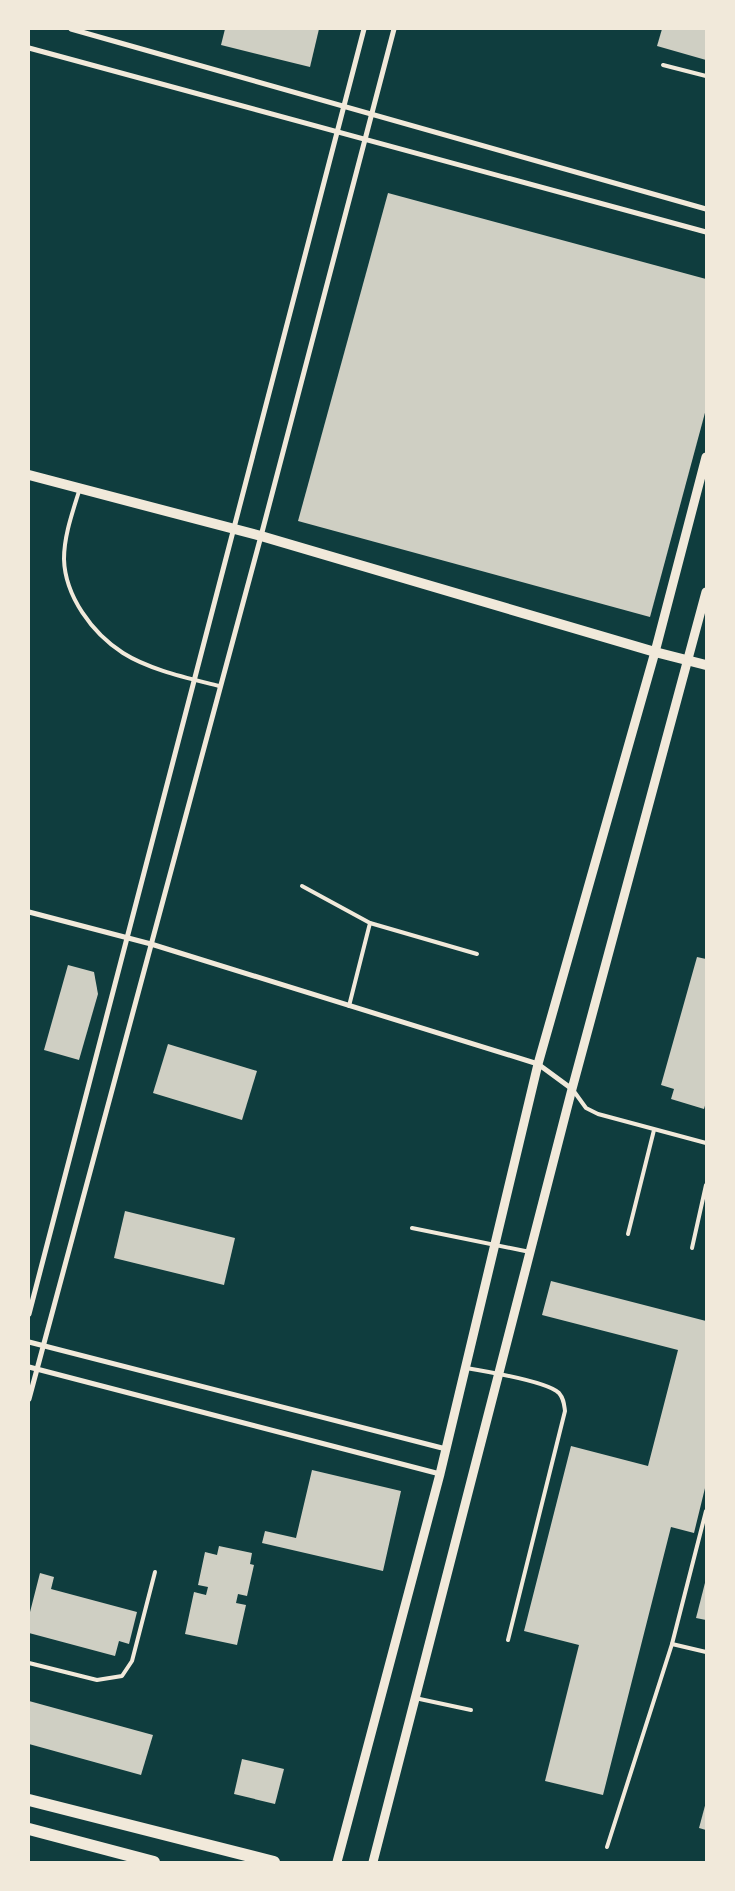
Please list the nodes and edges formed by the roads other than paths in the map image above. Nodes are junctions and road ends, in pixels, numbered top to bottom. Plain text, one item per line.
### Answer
1 (71, 29) edge
2 (364, 29) edge
3 (394, 29) edge
4 (29, 48) edge
5 (663, 66) dead end
6 (706, 76) edge
7 (344, 107) junction
8 (372, 115) junction
9 (338, 132) junction
10 (366, 140) junction
11 (706, 209) edge
12 (706, 232) edge
13 (706, 457) edge
14 (29, 475) edge
15 (80, 488) junction
16 (233, 529) junction
17 (261, 536) junction
18 (706, 592) edge
19 (655, 652) junction
20 (689, 661) junction
21 (706, 665) edge
22 (193, 679) junction
23 (219, 686) junction
24 (302, 886) dead end
25 (29, 912) edge
26 (370, 923) junction
27 (127, 938) junction
28 (151, 944) junction
29 (477, 954) dead end
30 (349, 1006) junction
31 (538, 1064) junction
32 (572, 1089) junction
33 (654, 1130) junction
34 (706, 1143) edge
35 (706, 1185) edge
36 (412, 1228) dead end
37 (628, 1234) dead end
38 (495, 1245) junction
39 (692, 1248) dead end
40 (531, 1252) junction
41 (29, 1314) edge
42 (29, 1342) edge
43 (43, 1346) junction
44 (29, 1367) edge
45 (466, 1368) junction
46 (36, 1369) junction
47 (500, 1375) junction
48 (29, 1399) edge
49 (446, 1449) junction
50 (440, 1474) junction
51 (706, 1511) edge
52 (155, 1572) dead end
53 (508, 1640) dead end
54 (672, 1644) junction
55 (706, 1652) edge
56 (29, 1663) edge
57 (415, 1698) junction
58 (471, 1710) dead end
59 (29, 1800) edge
60 (29, 1829) edge
61 (607, 1847) dead end
62 (154, 1862) edge
63 (274, 1862) edge
64 (336, 1862) edge
65 (373, 1862) edge

1 - 7 street
2 - 7 street
3 - 8 street
4 - 9 street
5 - 6 lane
7 - 8 street
7 - 9 street
8 - 10 street
8 - 11 street
9 - 10 street
9 - 16 street
10 - 12 street
10 - 17 street
13 - 19 street
14 - 15 main road
15 - 16 main road
15 - 22 lane
16 - 17 main road
16 - 22 street
17 - 19 main road
17 - 23 street
18 - 20 street
19 - 20 main road
19 - 31 street
20 - 21 main road
20 - 32 street
22 - 23 lane
22 - 27 street
23 - 28 street
24 - 26 lane
25 - 27 street
26 - 29 lane
26 - 30 lane
27 - 28 street
27 - 41 street
28 - 30 street
28 - 43 street
30 - 31 street
31 - 32 street
31 - 38 street
32 - 33 lane
32 - 40 street
33 - 34 lane
33 - 37 lane
35 - 39 lane
36 - 38 lane
38 - 40 lane
38 - 45 street
40 - 47 street
42 - 43 street
43 - 46 street
43 - 49 street
44 - 46 street
45 - 47 lane
45 - 49 street
46 - 48 street
46 - 50 street
47 - 53 lane
47 - 57 street
49 - 50 street
50 - 64 street
51 - 54 lane
52 - 56 lane
54 - 55 lane
54 - 61 lane
57 - 58 lane
57 - 65 street
59 - 63 main road
60 - 62 main road

